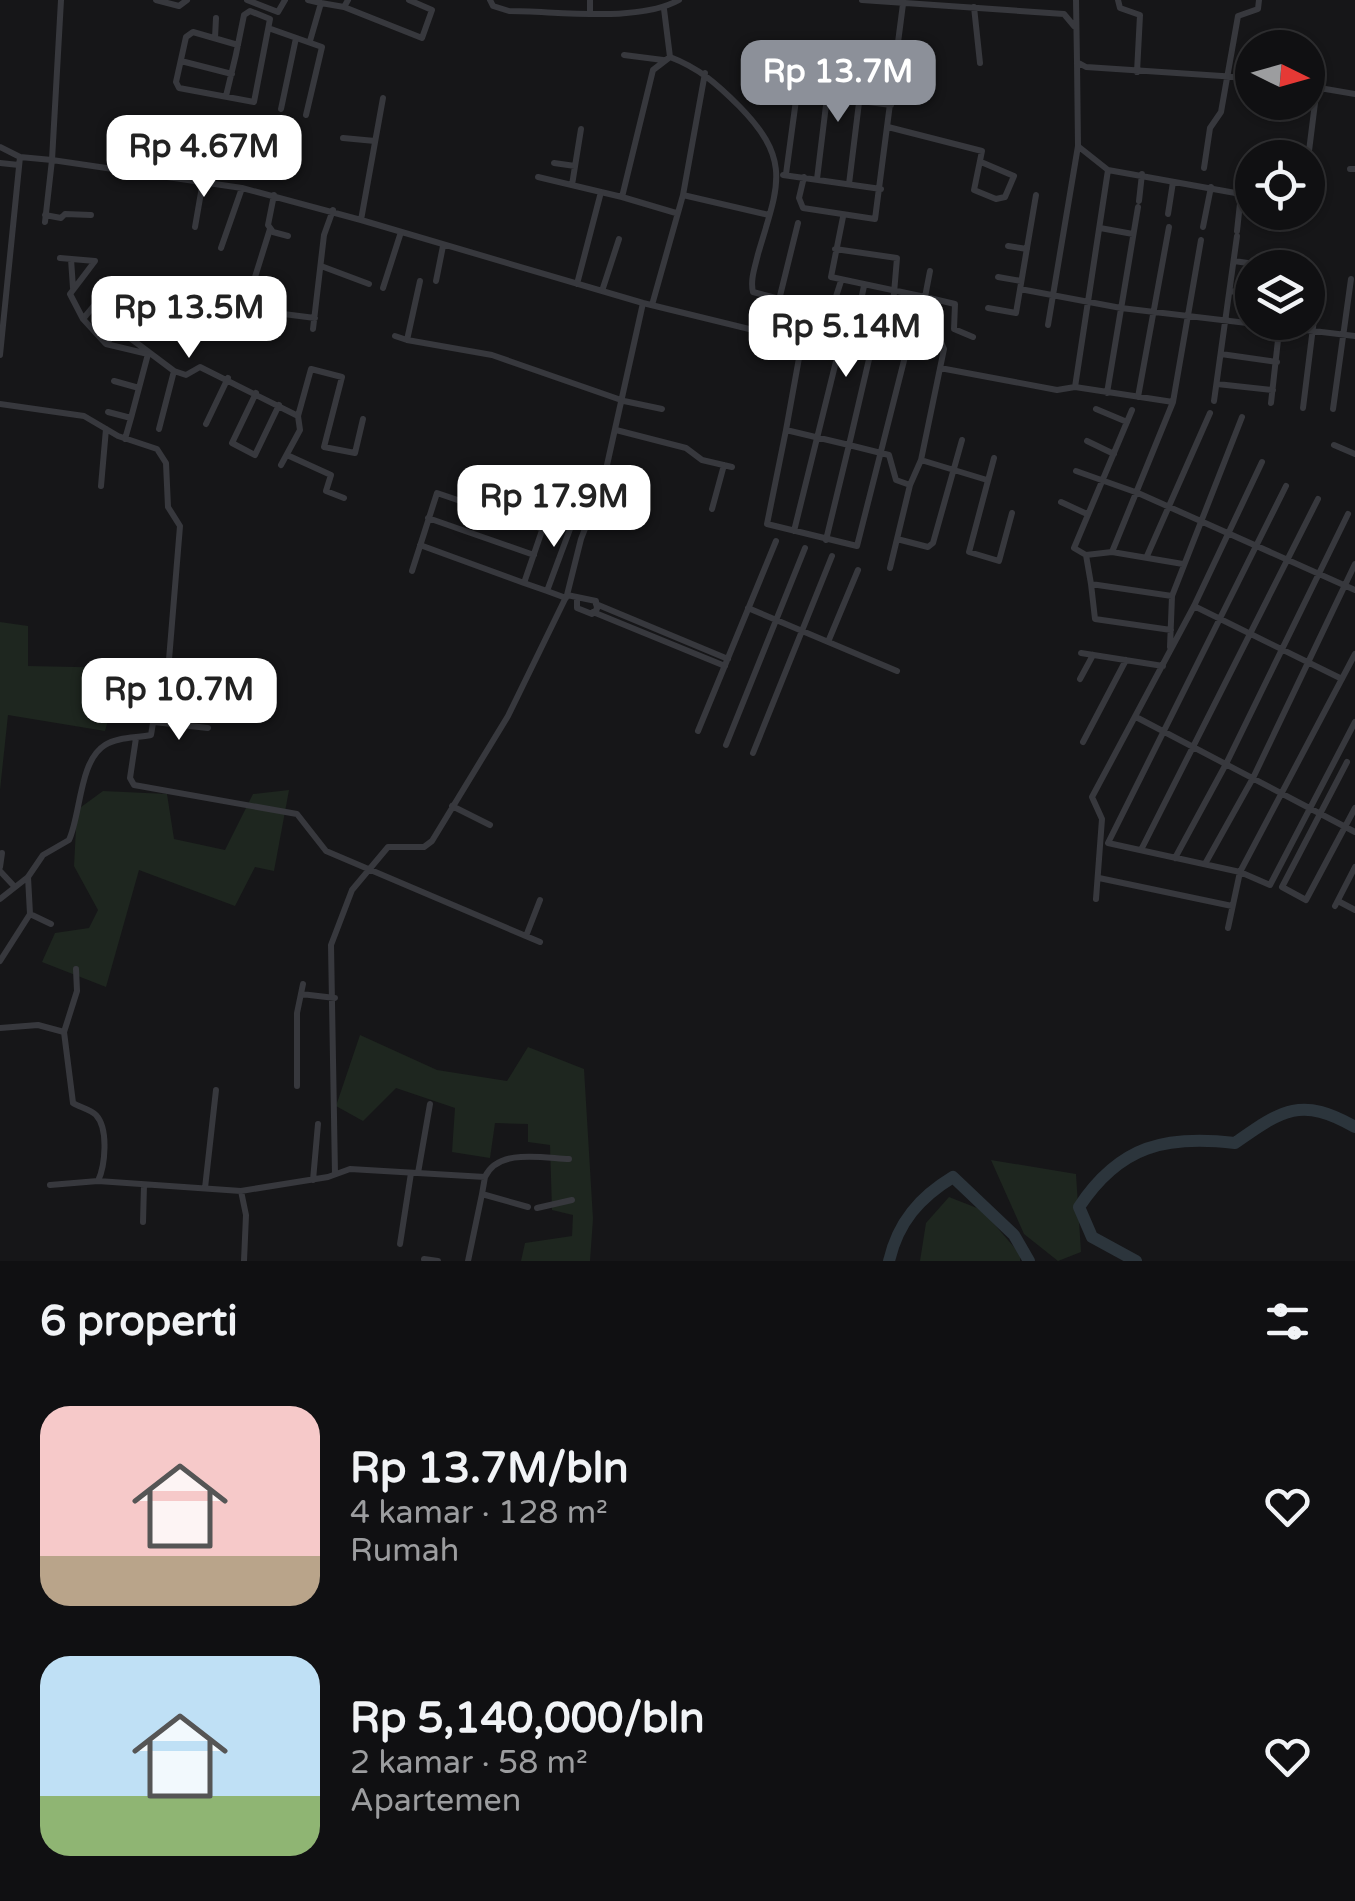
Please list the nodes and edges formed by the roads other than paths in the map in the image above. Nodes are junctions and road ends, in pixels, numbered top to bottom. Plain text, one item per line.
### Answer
1 (61, 0) edge
2 (156, 0) edge
3 (186, 0) edge
4 (248, 0) edge
5 (285, 0) edge
6 (308, 0) edge
7 (409, 0) edge
8 (490, 0) edge
9 (520, 0) edge
10 (590, 0) edge
11 (679, 0) edge
12 (862, 0) edge
13 (1025, 0) edge
14 (1076, 0) edge
15 (1118, 0) edge
16 (1259, 0) edge
17 (940, 3) edge
18 (321, 4) junction
19 (346, 4) edge
20 (903, 4) junction
21 (974, 8) junction
22 (664, 9) junction
23 (519, 11) junction
24 (590, 11) junction
25 (1024, 13) junction
26 (216, 18) dead end
27 (1075, 28) junction
28 (271, 29) junction
29 (215, 38) junction
30 (296, 38) junction
31 (310, 42) junction
32 (238, 45) junction
33 (624, 55) dead end
34 (667, 59) junction
35 (182, 61) junction
36 (980, 62) dead end
37 (1077, 62) junction
38 (863, 70) junction
39 (1137, 72) junction
40 (232, 74) junction
41 (704, 74) junction
42 (896, 74) junction
43 (1228, 76) junction
44 (1235, 77) edge
45 (1325, 89) edge
46 (795, 92) junction
47 (1355, 94) edge
48 (226, 96) junction
49 (827, 96) junction
50 (382, 98) dead end
51 (859, 101) junction
52 (891, 105) junction
53 (281, 108) dead end
54 (306, 115) dead end
55 (212, 118) dead end
56 (888, 127) junction
57 (582, 129) dead end
58 (343, 138) dead end
59 (375, 141) junction
60 (1078, 146) junction
61 (0, 147) edge
62 (52, 160) junction
63 (20, 161) junction
64 (981, 162) junction
65 (0, 163) edge
66 (554, 163) dead end
67 (575, 166) junction
68 (1204, 168) dead end
69 (1108, 170) junction
70 (1142, 174) junction
71 (782, 175) junction
72 (538, 177) dead end
73 (804, 177) junction
74 (817, 179) junction
75 (199, 180) junction
76 (1174, 182) junction
77 (849, 184) junction
78 (572, 186) junction
79 (242, 188) junction
80 (1212, 188) junction
81 (880, 189) junction
82 (601, 192) junction
83 (274, 195) junction
84 (683, 195) junction
85 (1036, 195) dead end
86 (622, 197) junction
87 (334, 210) junction
88 (676, 213) junction
89 (1168, 214) dead end
90 (91, 215) dead end
91 (770, 215) junction
92 (843, 217) junction
93 (361, 220) junction
94 (798, 223) dead end
95 (194, 227) dead end
96 (1169, 227) dead end
97 (1204, 227) dead end
98 (1100, 228) junction
99 (270, 230) junction
100 (401, 232) junction
101 (1133, 234) junction
102 (288, 236) dead end
103 (619, 239) dead end
104 (1201, 240) dead end
105 (0, 244) edge
106 (11, 245) junction
107 (443, 246) junction
108 (1008, 246) dead end
109 (221, 248) dead end
110 (1027, 249) junction
111 (835, 250) junction
112 (60, 258) dead end
113 (71, 259) junction
114 (1234, 261) joint
115 (321, 266) junction
116 (930, 270) dead end
117 (998, 277) dead end
118 (1351, 278) dead end
119 (420, 281) dead end
120 (841, 281) junction
121 (436, 282) dead end
122 (369, 284) dead end
123 (577, 284) junction
124 (1021, 285) junction
125 (864, 286) junction
126 (383, 288) dead end
127 (73, 290) junction
128 (108, 290) dead end
129 (896, 290) junction
130 (602, 291) junction
131 (1230, 291) junction
132 (1235, 292) edge
133 (1054, 295) junction
134 (925, 297) junction
135 (779, 300) junction
136 (861, 300) dead end
137 (1088, 301) junction
138 (643, 304) junction
139 (652, 305) junction
140 (893, 305) dead end
141 (988, 308) dead end
142 (1122, 308) junction
143 (1157, 310) junction
144 (829, 312) junction
145 (1191, 314) junction
146 (129, 315) dead end
147 (848, 317) junction
148 (83, 318) junction
149 (315, 318) junction
150 (1226, 319) junction
151 (922, 320) dead end
152 (1235, 320) edge
153 (877, 324) junction
154 (1048, 325) dead end
155 (118, 328) junction
156 (313, 329) dead end
157 (912, 333) junction
158 (1325, 334) edge
159 (1344, 335) junction
160 (396, 336) dead end
161 (1355, 336) edge
162 (973, 337) dead end
163 (407, 340) junction
164 (1279, 340) edge
165 (1311, 340) edge
166 (106, 344) junction
167 (810, 344) junction
168 (148, 354) junction
169 (1221, 354) junction
170 (0, 355) edge
171 (1277, 362) junction
172 (940, 368) junction
173 (174, 371) junction
174 (228, 378) junction
175 (114, 381) dead end
176 (1216, 384) junction
177 (1075, 387) junction
178 (139, 388) junction
179 (1272, 390) junction
180 (256, 392) junction
181 (1107, 393) junction
182 (1138, 397) junction
183 (624, 401) junction
184 (1214, 401) dead end
185 (1173, 402) junction
186 (1271, 403) dead end
187 (0, 404) edge
188 (279, 405) junction
189 (1303, 408) dead end
190 (662, 409) dead end
191 (1096, 409) dead end
192 (1333, 409) dead end
193 (1132, 410) dead end
194 (108, 412) dead end
195 (1210, 413) dead end
196 (298, 416) junction
197 (1242, 417) dead end
198 (131, 418) junction
199 (363, 419) dead end
200 (1128, 422) junction
201 (206, 424) dead end
202 (106, 428) junction
203 (159, 429) dead end
204 (616, 430) junction
205 (786, 430) junction
206 (818, 436) junction
207 (125, 439) junction
208 (962, 440) dead end
209 (1086, 441) dead end
210 (850, 444) junction
211 (1334, 445) dead end
212 (882, 452) junction
213 (286, 454) junction
214 (1114, 454) junction
215 (1355, 454) edge
216 (994, 458) dead end
217 (921, 460) junction
218 (1262, 462) dead end
219 (281, 466) dead end
220 (953, 470) junction
221 (1076, 472) dead end
222 (987, 480) junction
223 (1101, 483) junction
224 (910, 485) junction
225 (101, 486) dead end
226 (1286, 486) dead end
227 (1138, 494) junction
228 (344, 498) dead end
229 (1318, 499) dead end
230 (1061, 502) dead end
231 (1168, 507) junction
232 (712, 509) dead end
233 (1012, 513) dead end
234 (1087, 514) junction
235 (1348, 514) dead end
236 (547, 516) dead end
237 (428, 518) junction
238 (1199, 521) junction
239 (542, 529) junction
240 (570, 529) dead end
241 (794, 531) junction
242 (1230, 534) junction
243 (897, 539) junction
244 (826, 540) junction
245 (776, 541) dead end
246 (420, 545) junction
247 (1257, 546) junction
248 (805, 548) dead end
249 (1112, 552) junction
250 (534, 555) junction
251 (1086, 555) junction
252 (832, 556) dead end
253 (1147, 556) junction
254 (1288, 560) junction
255 (1183, 564) junction
256 (1355, 564) edge
257 (890, 568) dead end
258 (858, 570) dead end
259 (412, 571) dead end
260 (1318, 574) junction
261 (524, 583) junction
262 (1091, 584) junction
263 (1345, 586) junction
264 (1355, 590) edge
265 (548, 591) junction
266 (1172, 596) junction
267 (567, 597) junction
268 (1194, 606) junction
269 (748, 608) junction
270 (1221, 619) junction
271 (776, 620) junction
272 (1171, 630) junction
273 (802, 631) junction
274 (1252, 634) junction
275 (828, 642) junction
276 (1282, 649) junction
277 (1082, 652) dead end
278 (1093, 654) junction
279 (1170, 654) junction
280 (1355, 654) edge
281 (1126, 660) junction
282 (1308, 662) junction
283 (726, 663) junction
284 (1164, 666) junction
285 (897, 671) dead end
286 (1342, 678) junction
287 (1080, 679) dead end
288 (1136, 717) junction
289 (154, 722) junction
290 (1355, 722) edge
291 (208, 728) dead end
292 (698, 731) dead end
293 (1164, 732) junction
294 (136, 738) junction
295 (1083, 742) dead end
296 (726, 745) dead end
297 (1196, 749) junction
298 (753, 753) dead end
299 (1347, 762) dead end
300 (1226, 764) junction
301 (1252, 778) junction
302 (1282, 794) junction
303 (452, 806) junction
304 (1310, 808) junction
305 (1355, 808) edge
306 (1320, 814) junction
307 (490, 825) dead end
308 (1345, 826) junction
309 (1355, 832) edge
310 (1105, 842) junction
311 (1141, 850) junction
312 (2, 853) edge
313 (1174, 858) junction
314 (1205, 864) junction
315 (1355, 867) edge
316 (0, 869) edge
317 (370, 872) junction
318 (1240, 872) junction
319 (28, 878) junction
320 (1099, 878) junction
321 (13, 885) junction
322 (0, 899) edge
323 (1096, 899) dead end
324 (540, 900) dead end
325 (1232, 906) junction
326 (1355, 910) edge
327 (30, 914) junction
328 (50, 924) dead end
329 (1228, 928) dead end
330 (526, 936) junction
331 (540, 942) dead end
332 (0, 960) edge
333 (76, 969) dead end
334 (304, 984) dead end
335 (301, 994) junction
336 (334, 998) junction
337 (0, 1028) edge
338 (64, 1032) junction
339 (297, 1086) dead end
340 (216, 1090) dead end
341 (430, 1104) dead end
342 (318, 1124) dead end
343 (569, 1159) dead end
344 (414, 1173) junction
345 (335, 1174) junction
346 (484, 1177) junction
347 (313, 1180) junction
348 (98, 1182) junction
349 (50, 1185) dead end
350 (144, 1185) junction
351 (205, 1188) junction
352 (241, 1191) junction
353 (482, 1194) junction
354 (572, 1200) dead end
355 (143, 1222) dead end
356 (400, 1244) dead end
357 (424, 1259) edge
358 (244, 1261) edge
359 (438, 1261) edge
360 (468, 1261) edge

1 - 62 street
2 - 3 street
4 - 5 street
6 - 18 street
7 - 19 street
8 - 23 street
9 - 23 street
10 - 24 street
11 - 22 street
12 - 20 street
13 - 25 street
14 - 27 street
15 - 39 street
16 - 43 street
17 - 20 street
17 - 21 street
18 - 19 street
18 - 31 street
20 - 42 street
21 - 25 street
21 - 36 street
22 - 24 street
22 - 34 street
23 - 24 street
25 - 27 street
26 - 29 street
27 - 37 street
28 - 30 street
28 - 32 street
28 - 48 street
29 - 32 street
29 - 35 street
30 - 31 street
30 - 53 street
31 - 54 street
32 - 40 street
33 - 34 street
34 - 41 street
34 - 86 street
35 - 40 street
35 - 48 street
37 - 39 street
37 - 60 street
38 - 42 street
38 - 46 street
38 - 51 street
39 - 43 street
40 - 48 street
41 - 71 street
41 - 84 street
42 - 52 street
43 - 44 street
43 - 68 street
45 - 47 street
46 - 49 street
46 - 71 street
49 - 51 street
49 - 74 street
50 - 59 street
51 - 52 street
51 - 77 street
52 - 56 street
55 - 75 street
56 - 64 street
56 - 81 street
57 - 67 street
58 - 59 street
59 - 93 street
60 - 69 street
60 - 133 street
61 - 63 street
62 - 63 street
62 - 75 street
62 - 90 street
63 - 65 street
63 - 106 street
64 - 64 street
66 - 67 street
67 - 78 street
69 - 70 street
69 - 98 street
70 - 76 street
70 - 101 street
71 - 73 street
71 - 91 street
72 - 78 street
73 - 74 street
73 - 92 street
74 - 77 street
75 - 79 street
75 - 95 street
76 - 80 street
76 - 89 street
77 - 81 street
78 - 82 street
79 - 83 street
79 - 109 street
80 - 97 street
80 - 114 street
81 - 92 street
82 - 86 street
82 - 123 street
83 - 87 street
83 - 99 street
84 - 88 street
84 - 91 street
85 - 110 street
86 - 88 street
87 - 93 street
87 - 115 street
88 - 139 street
91 - 135 street
92 - 111 street
93 - 100 street
94 - 135 street
96 - 143 street
98 - 101 street
98 - 137 street
99 - 102 street
99 - 149 street
100 - 107 street
100 - 126 street
101 - 142 street
103 - 130 street
104 - 145 street
105 - 106 street
106 - 170 street
107 - 121 street
107 - 123 street
108 - 110 street
110 - 124 street
111 - 120 street
111 - 129 street
112 - 113 street
113 - 127 street
113 - 127 street
114 - 131 street
115 - 122 street
115 - 149 street
116 - 134 street
117 - 124 street
118 - 159 street
119 - 163 street
120 - 125 street
120 - 144 street
123 - 130 street
124 - 133 street
124 - 141 street
125 - 129 street
125 - 136 street
127 - 148 street
128 - 148 street
129 - 134 street
129 - 140 street
130 - 138 street
131 - 132 street
131 - 150 street
133 - 137 street
133 - 154 street
134 - 151 street
134 - 162 street
135 - 144 street
137 - 142 street
137 - 177 street
138 - 139 street
138 - 183 street
139 - 167 street
142 - 143 street
142 - 181 street
143 - 145 street
143 - 182 street
144 - 147 street
144 - 167 street
145 - 150 street
145 - 185 street
146 - 155 street
147 - 153 street
147 - 206 street
148 - 166 street
149 - 156 street
150 - 152 street
150 - 169 street
153 - 157 street
153 - 210 street
155 - 166 street
155 - 168 street
157 - 172 street
157 - 212 street
158 - 159 street
159 - 161 street
159 - 192 street
160 - 163 street
163 - 183 street
164 - 171 street
165 - 189 street
166 - 168 street
167 - 205 street
168 - 173 street
168 - 178 street
169 - 171 street
169 - 176 street
171 - 179 street
172 - 177 street
172 - 217 street
173 - 174 street
173 - 203 street
174 - 180 street
174 - 201 street
175 - 178 street
176 - 179 street
176 - 184 street
177 - 181 street
178 - 198 street
179 - 186 street
180 - 188 street
180 - 188 street
181 - 182 street
182 - 185 street
183 - 190 street
183 - 204 street
185 - 227 street
187 - 202 street
188 - 196 street
191 - 200 street
193 - 200 street
194 - 198 street
195 - 231 street
196 - 199 street
196 - 213 street
197 - 238 street
198 - 207 street
200 - 214 street
202 - 207 street
202 - 225 street
204 - 232 street
204 - 267 street
205 - 206 street
205 - 241 street
206 - 210 street
206 - 241 street
207 - 289 street
208 - 220 street
209 - 214 street
210 - 212 street
210 - 244 street
211 - 215 street
212 - 224 street
212 - 244 street
213 - 219 street
213 - 228 street
214 - 223 street
216 - 222 street
217 - 220 street
217 - 224 street
218 - 242 street
220 - 222 street
220 - 243 street
221 - 223 street
222 - 233 street
223 - 227 street
223 - 234 street
224 - 243 street
226 - 247 street
227 - 231 street
227 - 249 street
229 - 254 street
230 - 234 street
231 - 238 street
231 - 253 street
234 - 251 street
235 - 260 street
236 - 239 street
237 - 239 street
237 - 246 street
237 - 250 street
238 - 242 street
238 - 255 street
239 - 250 street
240 - 265 street
241 - 244 street
242 - 247 street
242 - 268 street
243 - 257 street
245 - 269 street
246 - 259 street
246 - 261 street
247 - 254 street
247 - 270 street
248 - 271 street
249 - 251 street
249 - 253 street
250 - 261 street
251 - 262 street
252 - 273 street
253 - 255 street
254 - 260 street
254 - 274 street
255 - 266 street
256 - 263 street
258 - 275 street
260 - 263 street
260 - 276 street
261 - 265 street
262 - 266 street
262 - 272 street
263 - 264 street
263 - 282 street
265 - 267 street
266 - 272 street
267 - 283 street
267 - 303 street
268 - 270 street
268 - 279 street
269 - 271 street
269 - 283 street
270 - 274 street
270 - 293 street
271 - 273 street
271 - 296 street
272 - 279 street
273 - 275 street
273 - 298 street
274 - 276 street
274 - 297 street
275 - 285 street
276 - 282 street
276 - 300 street
277 - 278 street
278 - 281 street
278 - 287 street
279 - 284 street
280 - 286 street
281 - 284 street
281 - 295 street
282 - 286 street
282 - 301 street
283 - 292 street
284 - 288 street
286 - 302 street
288 - 293 street
288 - 310 street
289 - 291 street
289 - 294 street
290 - 304 street
293 - 297 street
293 - 310 street
294 - 317 street
294 - 319 street
297 - 300 street
297 - 311 street
299 - 306 street
300 - 301 street
300 - 313 street
301 - 302 street
301 - 314 street
302 - 304 street
302 - 318 street
303 - 307 street
303 - 317 street
304 - 306 street
304 - 318 street
305 - 308 street
306 - 308 street
306 - 308 street
308 - 309 street
310 - 311 street
310 - 320 street
311 - 313 street
312 - 316 street
313 - 314 street
314 - 318 street
315 - 326 street
316 - 321 street
317 - 330 street
317 - 336 street
318 - 325 street
319 - 321 street
319 - 327 street
320 - 323 street
320 - 325 street
321 - 322 street
324 - 330 street
325 - 329 street
327 - 328 street
327 - 332 street
330 - 331 street
333 - 338 street
334 - 335 street
335 - 336 street
335 - 339 street
336 - 345 street
337 - 338 street
338 - 348 street
340 - 351 street
341 - 344 street
342 - 347 street
343 - 346 street
344 - 345 street
344 - 346 street
344 - 356 street
345 - 347 street
346 - 353 street
347 - 352 street
348 - 349 street
348 - 350 street
350 - 351 street
350 - 355 street
351 - 352 street
352 - 358 street
353 - 354 street
353 - 360 street
357 - 359 street

